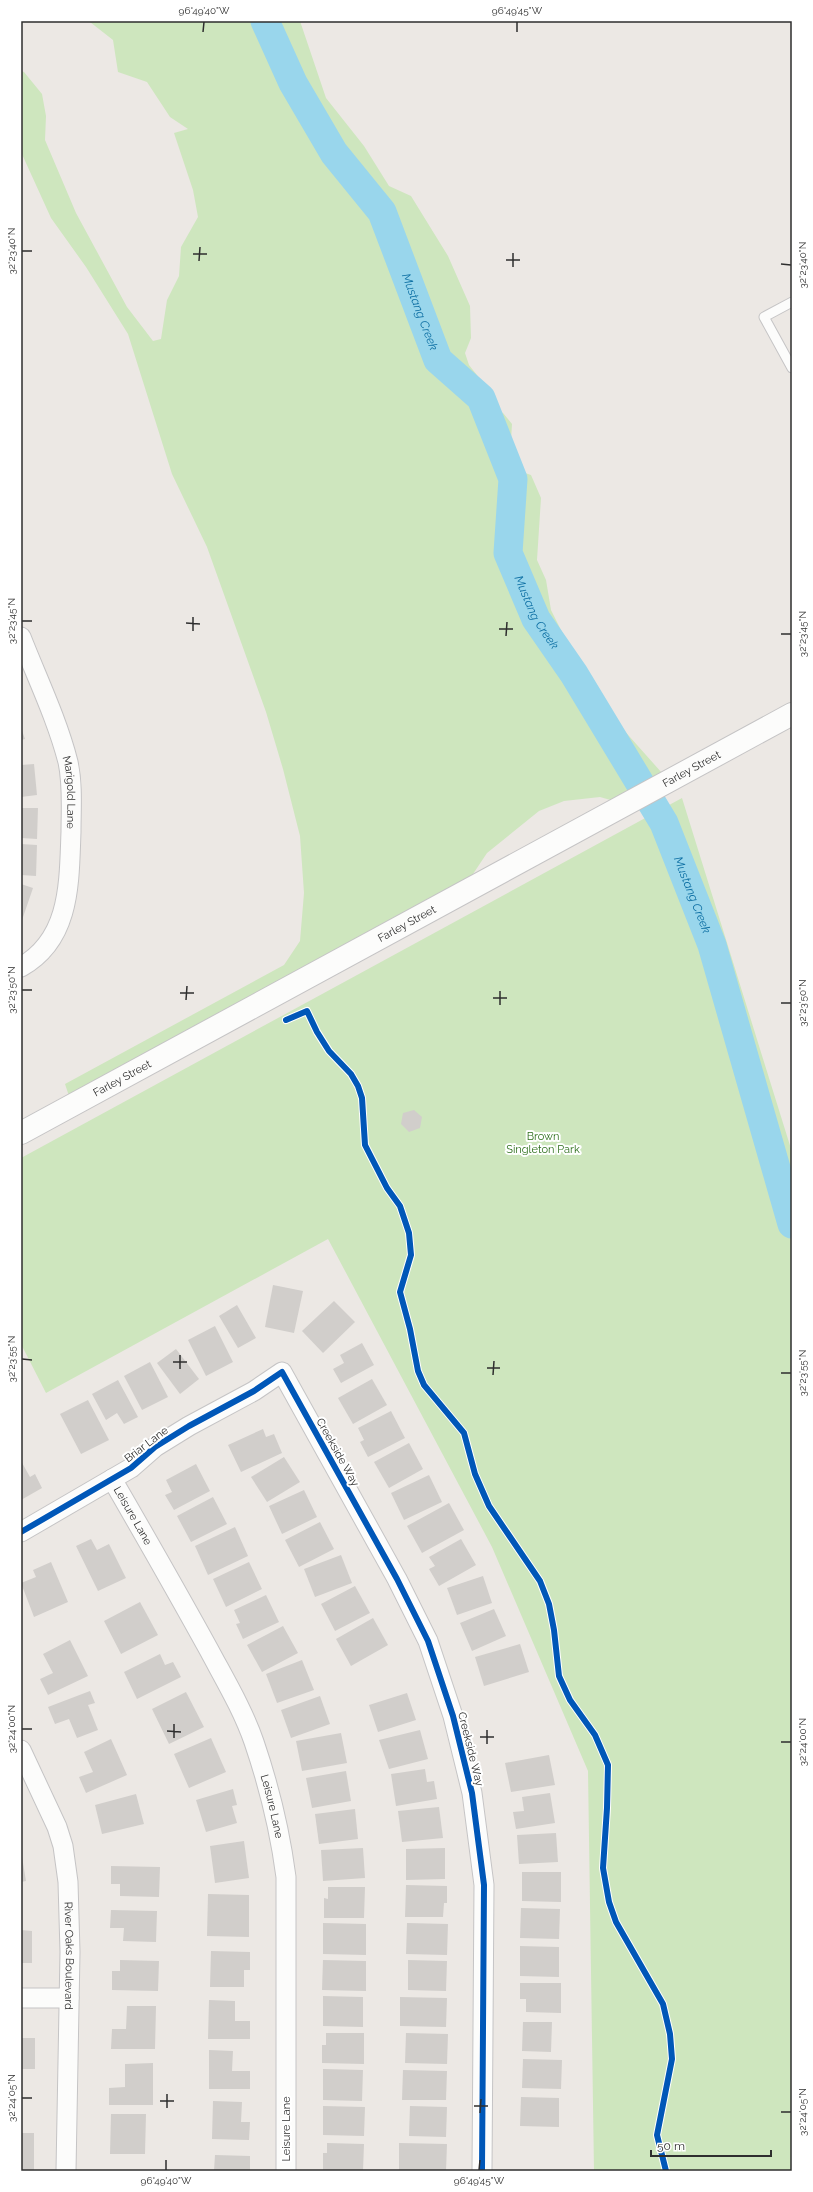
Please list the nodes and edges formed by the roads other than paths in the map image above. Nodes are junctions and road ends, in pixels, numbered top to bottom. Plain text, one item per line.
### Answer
1 (792, 302) edge
2 (792, 368) edge
3 (21, 637) edge
4 (792, 714) edge
5 (21, 967) edge
6 (21, 1132) edge
7 (282, 1372) joint
8 (112, 1479) junction
9 (21, 1532) edge
10 (21, 1750) edge
11 (21, 1998) edge
12 (69, 1998) junction
13 (66, 2171) edge
14 (286, 2171) edge
15 (482, 2171) edge

1 - 2 lane
3 - 5 street, Marigold Lane
4 - 6 street, Farley Street
7 - 8 street, Briar Lane
7 - 15 street, Creekside Way
8 - 9 street, Briar Lane
8 - 14 street, Leisure Lane
10 - 12 street, River Oaks Boulevard
11 - 12 street
12 - 13 street, River Oaks Boulevard

